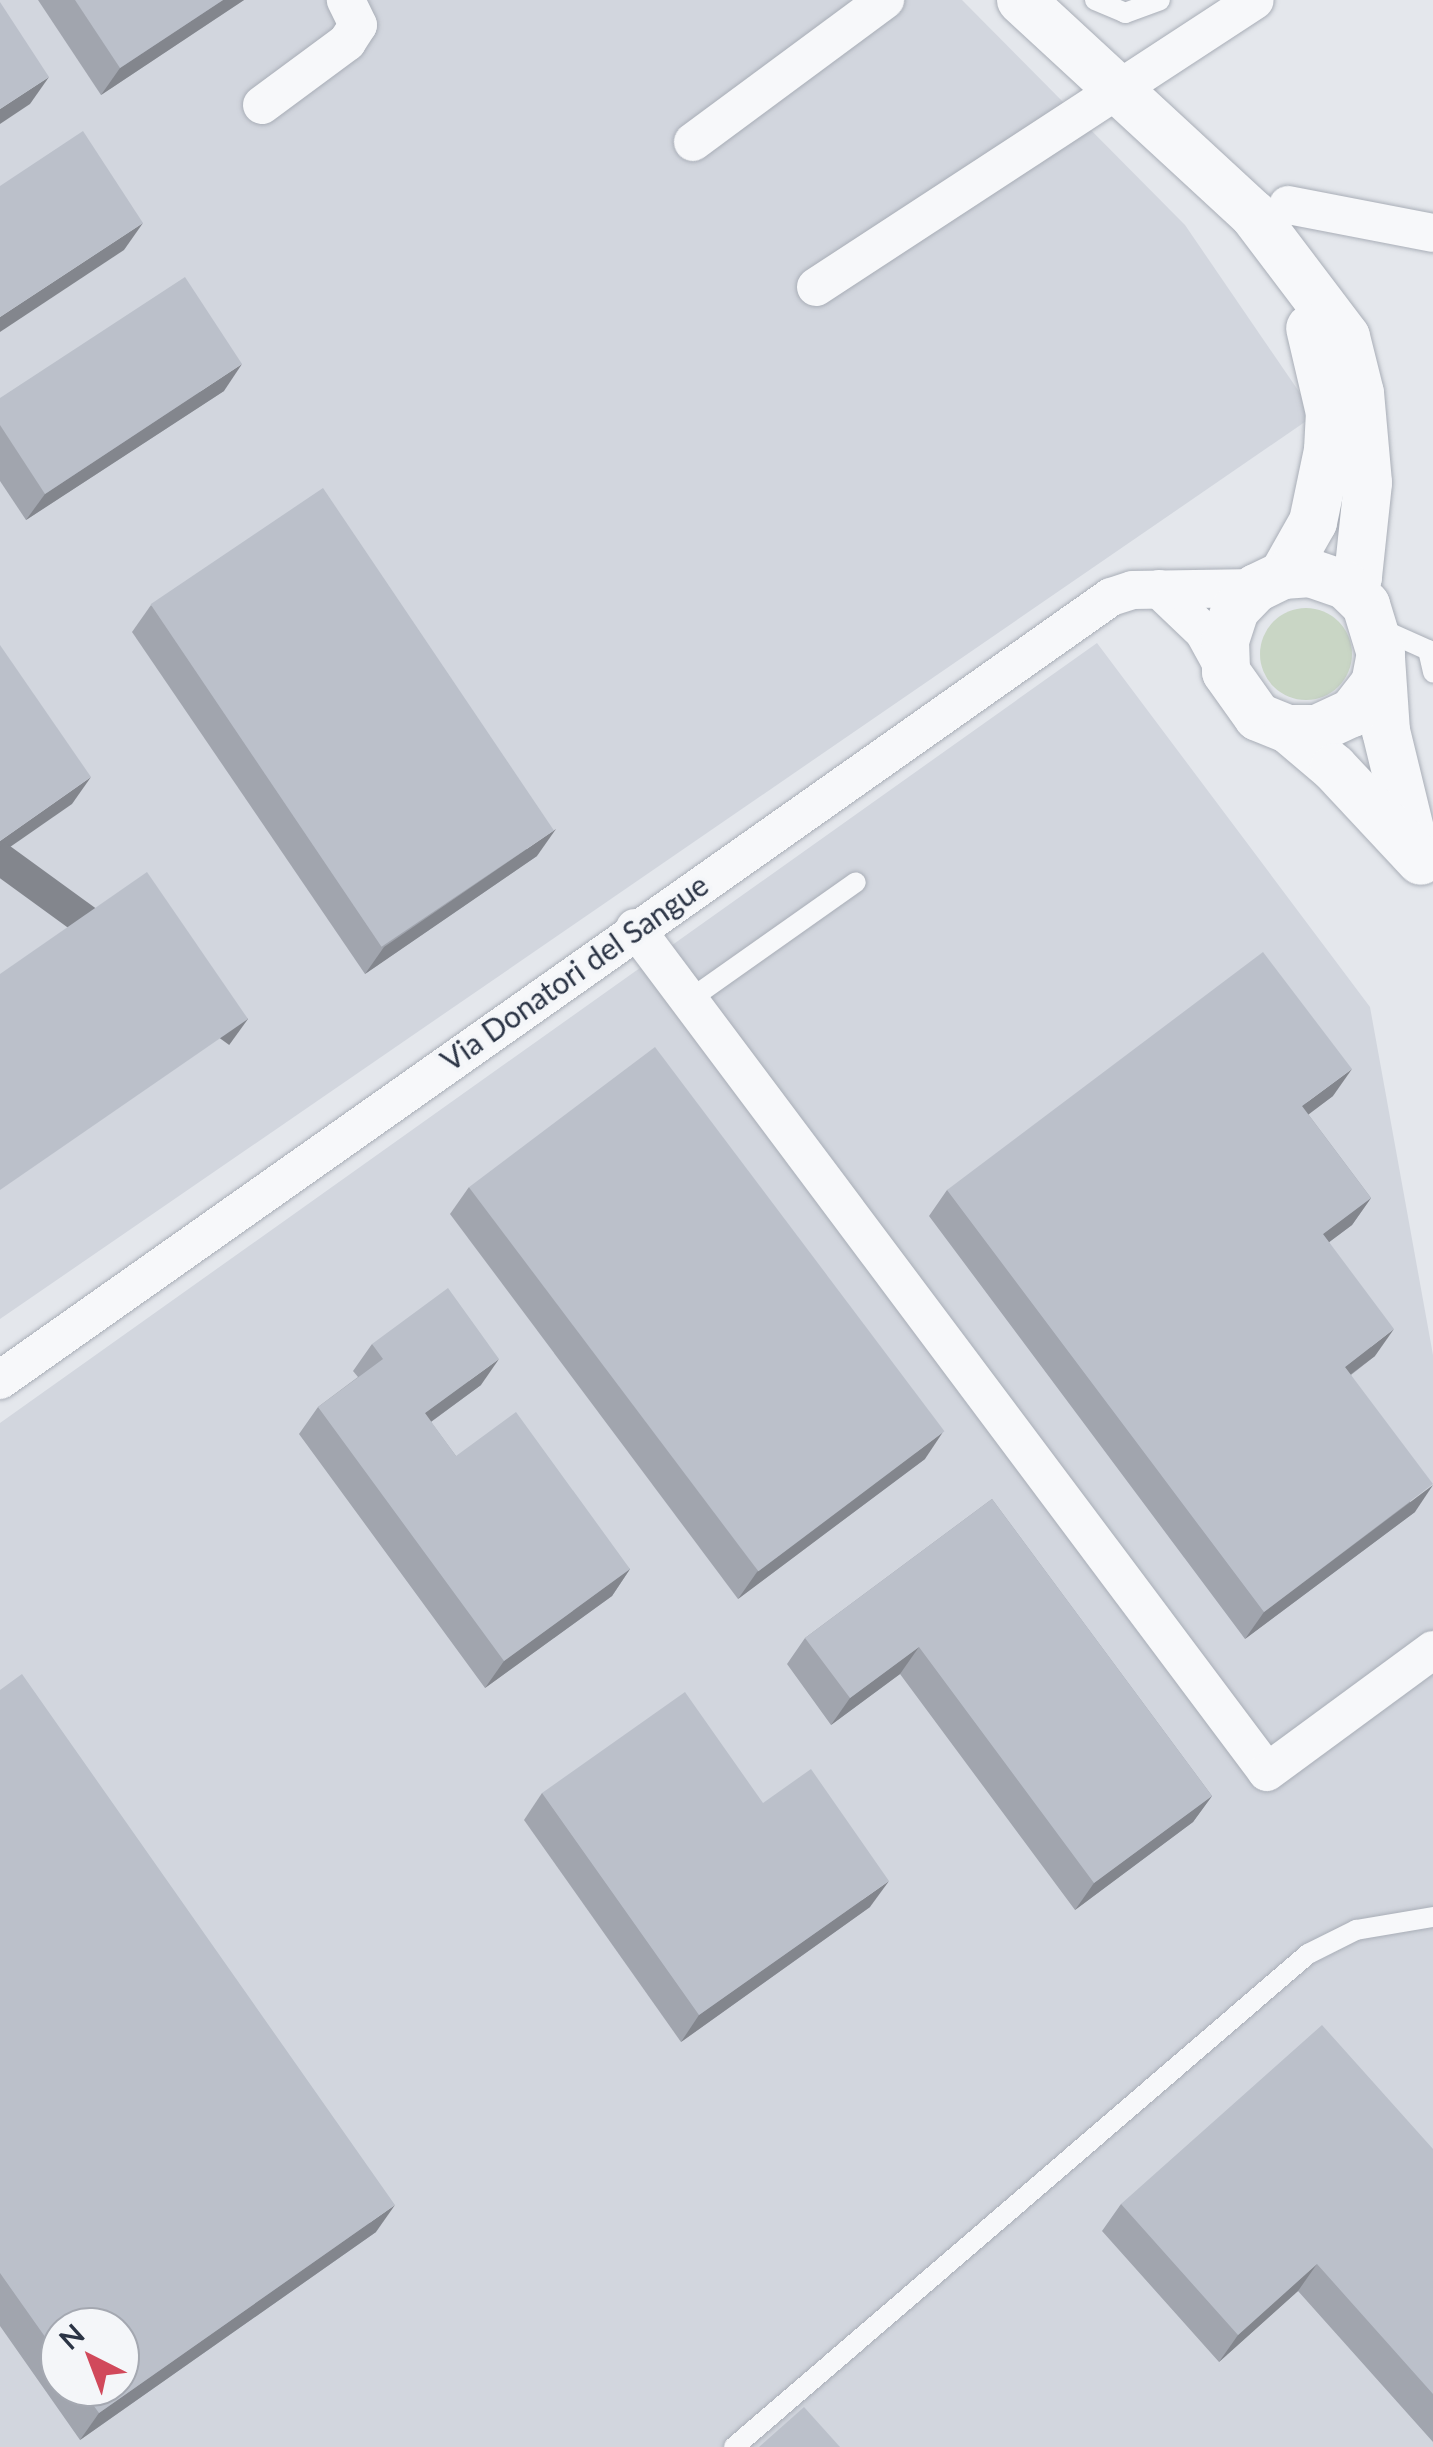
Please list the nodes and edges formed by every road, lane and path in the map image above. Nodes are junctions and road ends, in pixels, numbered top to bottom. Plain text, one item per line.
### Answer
1 (346, 0) edge
2 (885, 0) edge
3 (1021, 0) edge
4 (1096, 0) edge
5 (1160, 0) edge
6 (1256, 0) edge
7 (1120, 90) junction
8 (262, 106) dead end
9 (692, 142) dead end
10 (1282, 223) junction
11 (1433, 233) edge
12 (816, 287) dead end
13 (1270, 581) junction
14 (1345, 585) junction
15 (1160, 589) junction
16 (1380, 641) junction
17 (1226, 672) junction
18 (1433, 672) edge
19 (1288, 729) junction
20 (1427, 873) edge
21 (856, 882) dead end
22 (636, 928) junction
23 (690, 1000) junction
24 (0, 1380) edge
25 (1433, 1650) edge
26 (1433, 1917) edge
27 (734, 2447) edge

1 - 8 street
2 - 9 street
3 - 7 street
4 - 5 lane
6 - 7 street
7 - 10 street
7 - 12 street
10 - 11 street
10 - 13 street
10 - 14 street
13 - 14 street
13 - 15 street, Via Donatori del Sangue
13 - 17 street
14 - 16 street
15 - 17 street
15 - 22 street, Via Donatori del Sangue
16 - 18 lane
16 - 19 street
16 - 20 street
17 - 19 street
19 - 20 street
21 - 23 lane
22 - 23 street
22 - 24 street, Via Donatori del Sangue
23 - 25 street
26 - 27 lane

